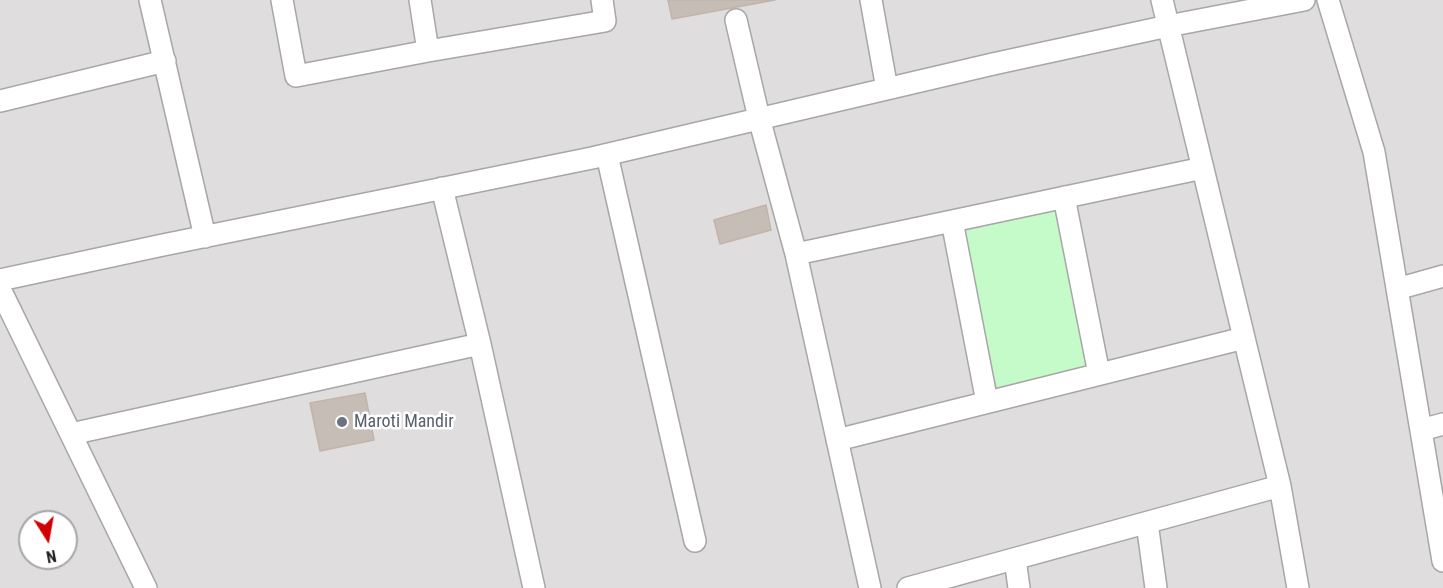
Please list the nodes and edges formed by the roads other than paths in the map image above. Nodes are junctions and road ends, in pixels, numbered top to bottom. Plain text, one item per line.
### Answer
1 (150, 0) edge
2 (282, 0) edge
3 (420, 0) edge
4 (602, 0) edge
5 (871, 0) edge
6 (1162, 0) edge
7 (1304, 0) edge
8 (1328, 0) edge
9 (736, 20) dead end
10 (1168, 26) junction
11 (428, 51) junction
12 (165, 61) junction
13 (887, 89) junction
14 (0, 101) edge
15 (759, 118) junction
16 (607, 155) junction
17 (1203, 168) junction
18 (442, 188) junction
19 (1064, 197) junction
20 (952, 221) junction
21 (205, 237) junction
22 (796, 254) junction
23 (1443, 276) edge
24 (0, 280) edge
25 (0, 289) edge
26 (1397, 289) junction
27 (1244, 338) junction
28 (480, 344) junction
29 (1099, 374) junction
30 (987, 402) junction
31 (1443, 424) edge
32 (1421, 430) junction
33 (71, 434) junction
34 (837, 440) junction
35 (1280, 486) junction
36 (1146, 523) junction
37 (694, 542) dead end
38 (1015, 559) junction
39 (1443, 561) edge
40 (146, 588) edge
41 (534, 588) edge
42 (870, 588) edge
43 (908, 588) edge
44 (1019, 588) edge
45 (1156, 588) edge
46 (1298, 588) edge

1 - 12 street
2 - 11 street
3 - 11 street
4 - 11 street
5 - 13 street
6 - 10 street
7 - 10 street
8 - 26 street
9 - 15 street
10 - 13 street
10 - 17 street
12 - 14 street
12 - 21 street
13 - 15 street
15 - 16 street
15 - 22 street
16 - 18 street
16 - 37 street
17 - 19 street
17 - 27 street
18 - 21 street
18 - 28 street
19 - 20 street
19 - 29 street
20 - 22 street
20 - 30 street
21 - 24 street
22 - 34 street
23 - 26 street
25 - 33 street
26 - 32 street
27 - 29 street
27 - 35 street
28 - 33 street
28 - 41 street
29 - 30 street
30 - 34 street
31 - 32 street
32 - 39 street
33 - 40 street
34 - 42 street
35 - 36 street
35 - 46 street
36 - 38 street
36 - 45 street
38 - 43 street
38 - 44 street

